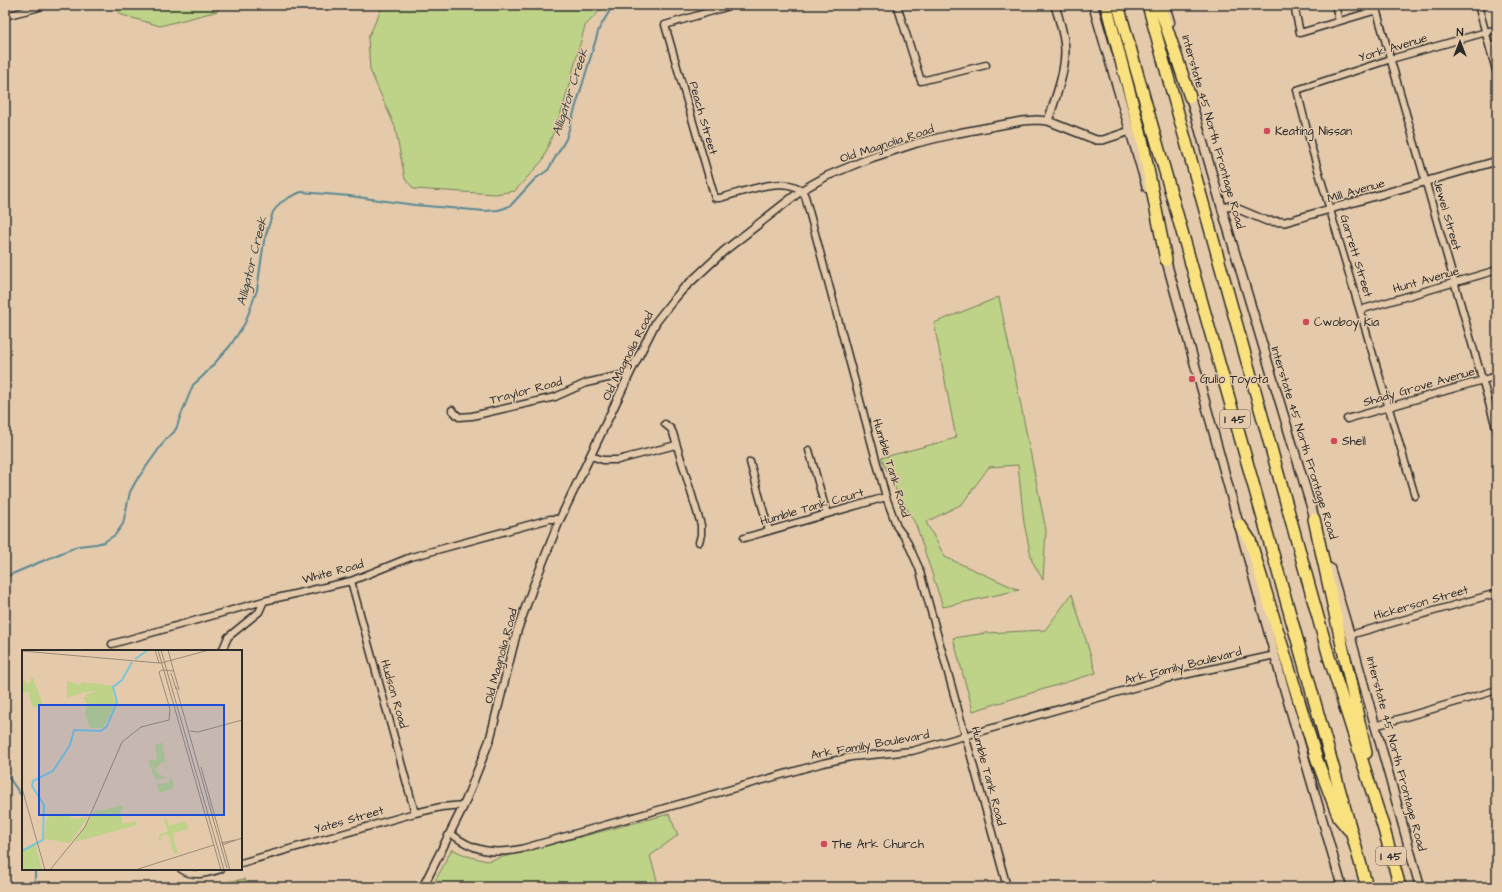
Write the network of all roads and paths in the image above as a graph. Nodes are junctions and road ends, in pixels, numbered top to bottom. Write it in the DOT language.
graph roads {
  1 [pos="43,5"];
  2 [pos="733,5"];
  3 [pos="896,5"];
  4 [pos="1055,5"];
  5 [pos="1093,5"];
  6 [pos="1106,5"];
  7 [pos="1118,5"];
  8 [pos="1148,5"];
  9 [pos="1159,5"];
  10 [pos="1165,5"];
  11 [pos="1294,5"];
  12 [pos="1335,5"];
  13 [pos="1478,5"];
  14 [pos="36,7"];
  15 [pos="1376,8"];
  16 [pos="5,16"];
  17 [pos="1339,21"];
  18 [pos="1497,29"];
  19 [pos="1485,32"];
  20 [pos="1391,59"];
  21 [pos="986,65"];
  22 [pos="1497,74"];
  23 [pos="1297,90"];
  24 [pos="1190,97"];
  25 [pos="1048,121"];
  26 [pos="1130,131"];
  27 [pos="1497,161"];
  28 [pos="1425,182"];
  29 [pos="802,190"];
  30 [pos="1222,208"];
  31 [pos="1330,210"];
  32 [pos="1166,260"];
  33 [pos="1497,270"];
  34 [pos="1455,283"];
  35 [pos="1360,310"];
  36 [pos="630,373"];
  37 [pos="1497,376"];
  38 [pos="1483,380"];
  39 [pos="1389,407"];
  40 [pos="452,410"];
  41 [pos="1347,419"];
  42 [pos="664,424"];
  43 [pos="1497,431"];
  44 [pos="676,445"];
  45 [pos="809,450"];
  46 [pos="591,456"];
  47 [pos="750,462"];
  48 [pos="1415,496"];
  49 [pos="886,497"];
  50 [pos="827,514"];
  51 [pos="560,519"];
  52 [pos="1314,519"];
  53 [pos="1240,525"];
  54 [pos="769,531"];
  55 [pos="744,538"];
  56 [pos="699,542"];
  57 [pos="351,581"];
  58 [pos="1497,593"];
  59 [pos="264,600"];
  60 [pos="1350,635"];
  61 [pos="112,644"];
  62 [pos="222,650"];
  63 [pos="1275,654"];
  64 [pos="1497,690"];
  65 [pos="1375,726"];
  66 [pos="965,736"];
  67 [pos="464,805"];
  68 [pos="415,813"];
  69 [pos="1383,826"];
  70 [pos="450,833"];
  71 [pos="1351,833"];
  72 [pos="242,863"];
  73 [pos="183,870"];
  74 [pos="218,870"];
  75 [pos="423,887"];
  76 [pos="1007,887"];
  77 [pos="1342,887"];
  78 [pos="1367,887"];
  79 [pos="1400,887"];
  80 [pos="1420,887"];
  1 -- 14 [label="street"];
  2 -- 29 [label="street, Peach Street"];
  3 -- 21 [label="street"];
  4 -- 25 [label="street"];
  5 -- 26 [label="main road"];
  6 -- 32 [label="highway"];
  7 -- 71 [label="highway, I 45"];
  8 -- 69 [label="highway, I 45"];
  9 -- 24 [label="highway"];
  10 -- 24 [label="main road, Interstate 45 North Frontage Road"];
  11 -- 17 [label="street"];
  12 -- 17 [label="street"];
  13 -- 19 [label="street"];
  14 -- 16 [label="street"];
  15 -- 17 [label="street"];
  15 -- 20 [label="street, Jewel Street"];
  18 -- 19 [label="street, York Avenue"];
  19 -- 20 [label="street, York Avenue"];
  19 -- 22 [label="street"];
  20 -- 23 [label="street, York Avenue"];
  20 -- 28 [label="street, Jewel Street"];
  23 -- 31 [label="street, Garrett Street"];
  24 -- 30 [label="main road, Interstate 45 North Frontage Road"];
  25 -- 26 [label="street"];
  25 -- 29 [label="street, Old Magnolia Road"];
  26 -- 32 [label="main road"];
  27 -- 28 [label="street, Mill Avenue"];
  28 -- 31 [label="street, Mill Avenue"];
  28 -- 34 [label="street, Jewel Street"];
  29 -- 36 [label="street, Old Magnolia Road"];
  29 -- 49 [label="street, Humble Tank Road"];
  30 -- 31 [label="street, Mill Avenue"];
  30 -- 52 [label="main road, Interstate 45 North Frontage Road"];
  31 -- 35 [label="street, Garrett Street"];
  32 -- 53 [label="main road"];
  33 -- 34 [label="street, Hunt Avenue"];
  34 -- 35 [label="street, Hunt Avenue"];
  34 -- 38 [label="street, Jewel Street"];
  35 -- 39 [label="street, Garrett Street"];
  36 -- 40 [label="street, Traylor Road"];
  36 -- 46 [label="street, Old Magnolia Road"];
  37 -- 38 [label="street, Shady Grove Avenue"];
  38 -- 39 [label="street, Shady Grove Avenue"];
  38 -- 43 [label="street, Jewel Street"];
  39 -- 41 [label="street, Shady Grove Avenue"];
  39 -- 48 [label="street, Garrett Street"];
  42 -- 44 [label="street"];
  44 -- 46 [label="street"];
  44 -- 56 [label="street"];
  45 -- 50 [label="street"];
  46 -- 51 [label="street, Old Magnolia Road"];
  47 -- 54 [label="street"];
  49 -- 50 [label="street, Humble Tank Court"];
  49 -- 66 [label="street, Humble Tank Road"];
  50 -- 54 [label="street, Humble Tank Court"];
  51 -- 57 [label="street, White Road"];
  51 -- 67 [label="street, Old Magnolia Road"];
  52 -- 60 [label="main road, Interstate 45 North Frontage Road"];
  52 -- 69 [label="highway"];
  53 -- 63 [label="main road"];
  53 -- 71 [label="highway"];
  54 -- 55 [label="street, Humble Tank Court"];
  57 -- 59 [label="street, White Road"];
  57 -- 68 [label="street, Hudson Road"];
  58 -- 60 [label="street, Hickerson Street"];
  59 -- 61 [label="street, White Road"];
  59 -- 62 [label="street"];
  60 -- 65 [label="main road, Interstate 45 North Frontage Road"];
  63 -- 66 [label="street, Ark Family Boulevard"];
  63 -- 77 [label="main road"];
  64 -- 65 [label="street"];
  65 -- 80 [label="main road, Interstate 45 North Frontage Road"];
  66 -- 70 [label="street, Ark Family Boulevard"];
  66 -- 76 [label="street, Humble Tank Road"];
  67 -- 68 [label="street, Yates Street"];
  67 -- 70 [label="street, Old Magnolia Road"];
  68 -- 72 [label="street, Yates Street"];
  69 -- 79 [label="highway, I 45"];
  70 -- 75 [label="street, Old Magnolia Road"];
  71 -- 78 [label="highway, I 45"];
  73 -- 74 [label="street"];
}
